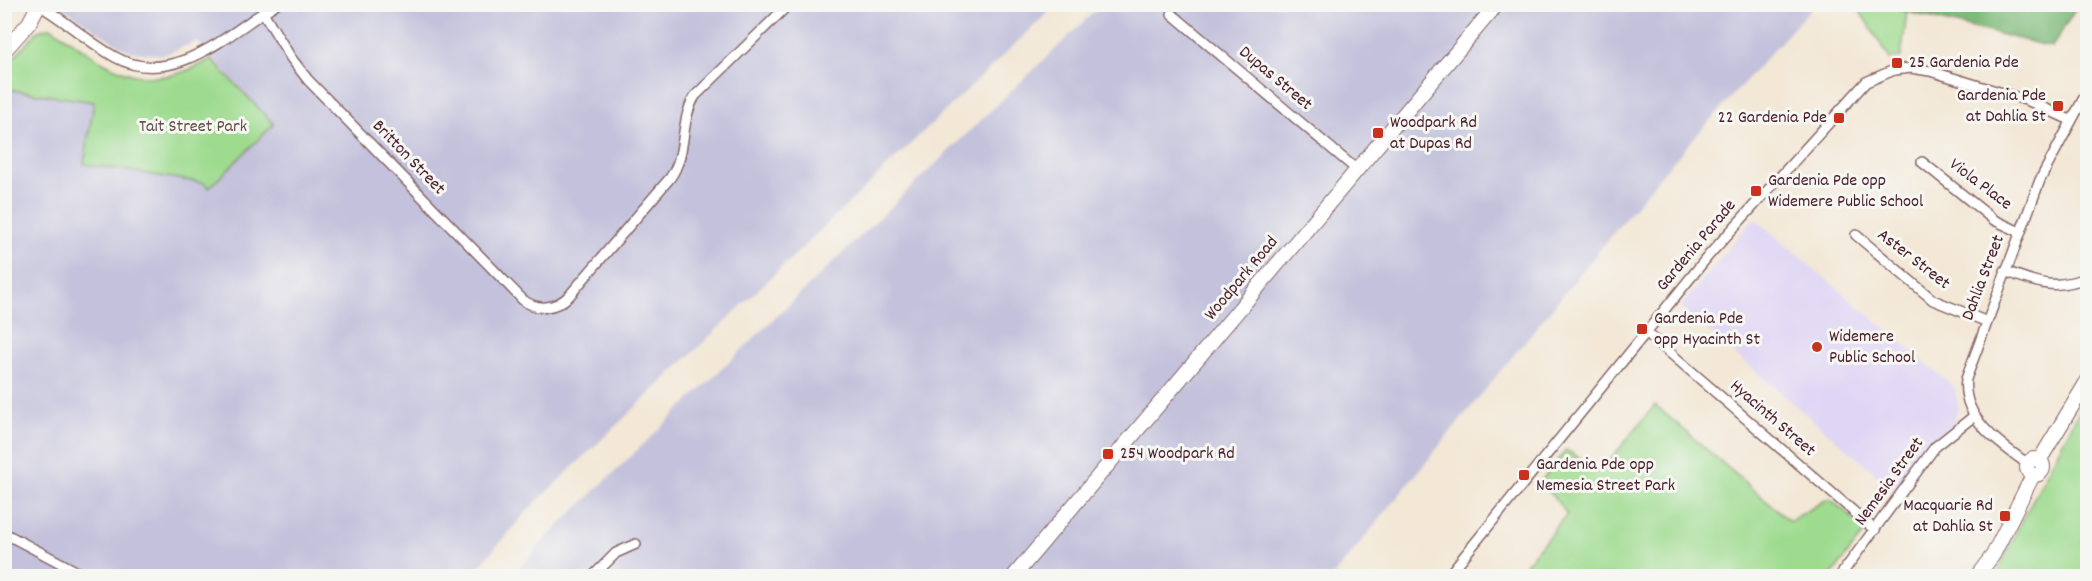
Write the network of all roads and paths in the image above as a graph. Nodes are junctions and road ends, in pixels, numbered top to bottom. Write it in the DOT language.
graph roads {
  1 [pos="276,4"];
  2 [pos="789,4"];
  3 [pos="1497,4"];
  4 [pos="39,5"];
  5 [pos="263,12"];
  6 [pos="1172,14"];
  7 [pos="4,51"];
  8 [pos="2088,90"];
  9 [pos="2070,120"];
  10 [pos="1922,162"];
  11 [pos="1357,170"];
  12 [pos="2019,232"];
  13 [pos="1856,235"];
  14 [pos="2005,271"];
  15 [pos="2088,277"];
  16 [pos="1985,321"];
  17 [pos="1647,333"];
  18 [pos="2088,380"];
  19 [pos="1974,417"];
  20 [pos="2034,466"];
  21 [pos="1875,530"];
  22 [pos="4,533"];
  23 [pos="636,544"];
  24 [pos="85,576"];
  25 [pos="593,576"];
  26 [pos="1014,576"];
  27 [pos="1450,576"];
  28 [pos="1840,576"];
  29 [pos="1977,576"];
  1 -- 5 [label="street"];
  2 -- 5 [label="street, Britton Street"];
  3 -- 11 [label="street, Woodpark Road"];
  4 -- 5 [label="street"];
  4 -- 7 [label="street"];
  6 -- 11 [label="street, Dupas Street"];
  8 -- 9 [label="street, Dahlia Street"];
  9 -- 12 [label="street, Dahlia Street"];
  9 -- 17 [label="street, Gardenia Parade"];
  10 -- 12 [label="street, Viola Place"];
  11 -- 26 [label="street, Woodpark Road"];
  12 -- 14 [label="street, Dahlia Street"];
  13 -- 16 [label="street, Aster Street"];
  14 -- 15 [label="street"];
  14 -- 16 [label="street, Dahlia Street"];
  16 -- 19 [label="street, Dahlia Street"];
  17 -- 21 [label="street, Hyacinth Street"];
  17 -- 27 [label="street, Gardenia Parade"];
  18 -- 20 [label="street"];
  19 -- 20 [label="street"];
  19 -- 21 [label="street, Nemesia Street"];
  20 -- 29 [label="street"];
  21 -- 28 [label="street, Nemesia Street"];
  22 -- 24 [label="street"];
  23 -- 25 [label="street"];
}
